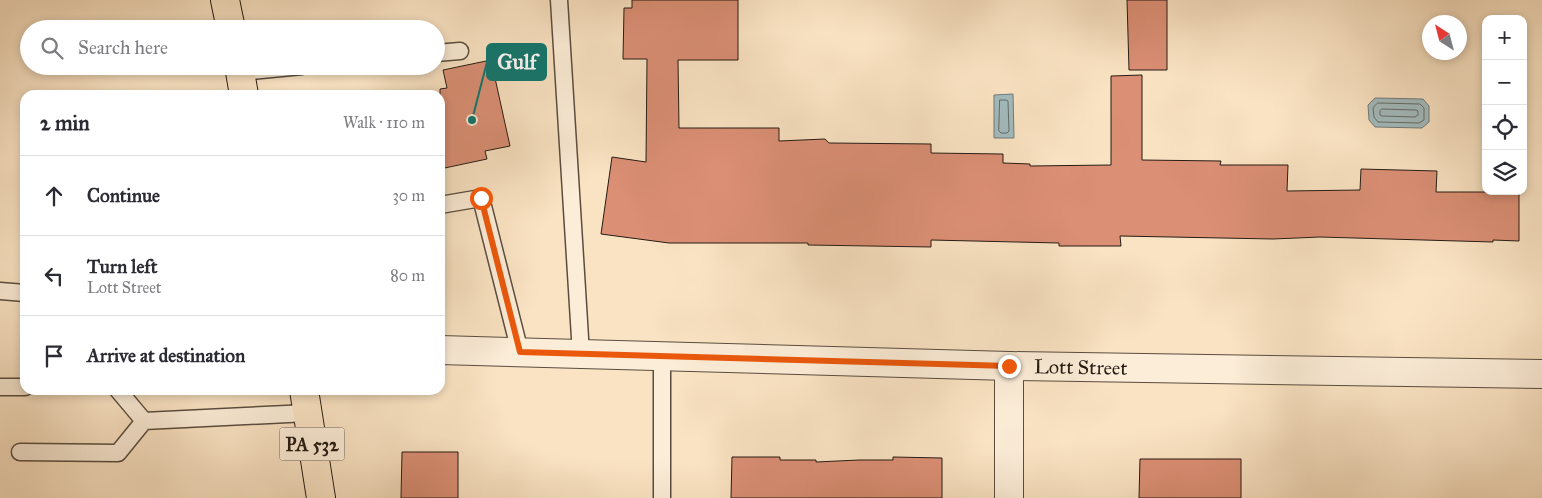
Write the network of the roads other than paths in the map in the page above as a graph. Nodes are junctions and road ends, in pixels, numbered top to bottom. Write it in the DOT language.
graph roads {
  1 [pos="225,0"];
  2 [pos="559,0"];
  3 [pos="229,20"];
  4 [pos="460,51"];
  5 [pos="445,52"];
  6 [pos="256,75"];
  7 [pos="241,78"];
  8 [pos="445,204"];
  9 [pos="0,291"];
  10 [pos="20,293"];
  11 [pos="445,350"];
  12 [pos="520,352"];
  13 [pos="581,354"];
  14 [pos="662,356"];
  15 [pos="1009,366"];
  16 [pos="1542,374"];
  17 [pos="0,387"];
  18 [pos="20,388"];
  19 [pos="122,395"];
  20 [pos="306,401"];
  21 [pos="144,421"];
  22 [pos="20,452"];
  23 [pos="321,498"];
  24 [pos="662,498"];
  25 [pos="1009,498"];
  1 -- 3 [label="main road"];
  2 -- 13 [label="lane"];
  4 -- 5 [label="lane"];
  6 -- 7 [label="lane"];
  8 -- 12 [label="lane"];
  9 -- 10 [label="lane"];
  11 -- 12 [label="street, Lott Street"];
  12 -- 13 [label="street, Lott Street"];
  13 -- 14 [label="street, Lott Street"];
  14 -- 15 [label="street, Lott Street"];
  14 -- 24 [label="lane"];
  15 -- 16 [label="street, Lott Street"];
  15 -- 25 [label="street"];
  17 -- 18 [label="lane"];
  19 -- 21 [label="lane"];
  20 -- 21 [label="lane"];
  20 -- 23 [label="main road, PA 532"];
  21 -- 22 [label="lane"];
}
